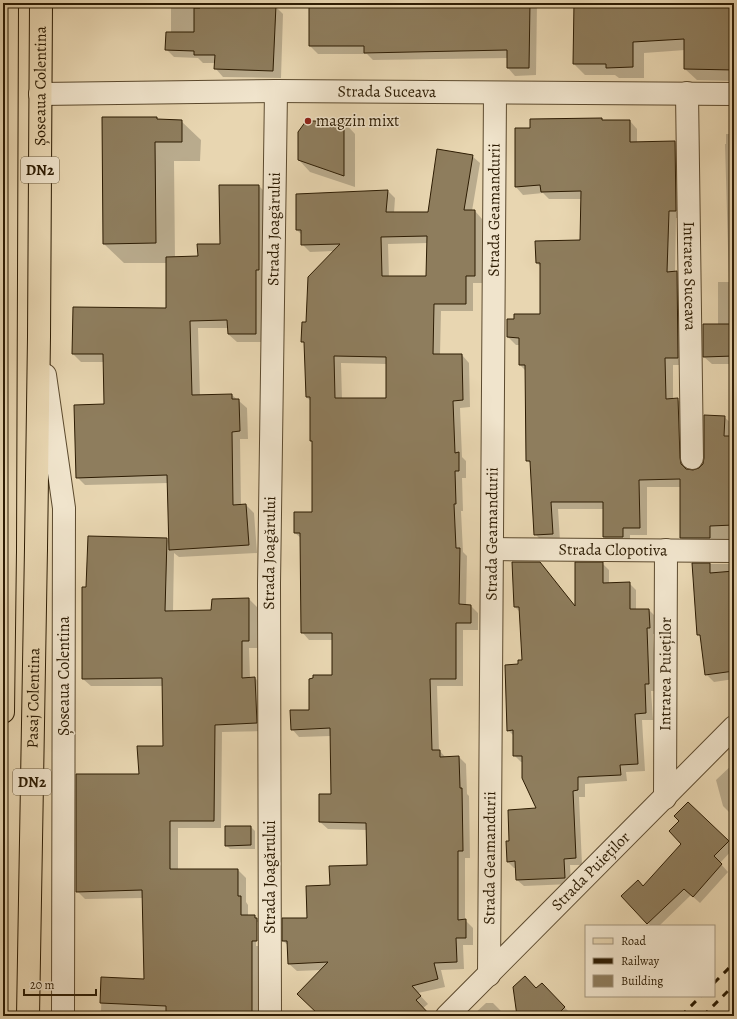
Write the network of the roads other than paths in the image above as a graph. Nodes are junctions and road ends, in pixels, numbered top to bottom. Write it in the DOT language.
graph roads {
  1 [pos="7,3"];
  2 [pos="41,3"];
  3 [pos="5,30"];
  4 [pos="276,91"];
  5 [pos="495,92"];
  6 [pos="687,93"];
  7 [pos="40,94"];
  8 [pos="734,94"];
  9 [pos="4,323"];
  10 [pos="39,337"];
  11 [pos="692,458"];
  12 [pos="4,500"];
  13 [pos="36,548"];
  14 [pos="492,549"];
  15 [pos="5,550"];
  16 [pos="666,550"];
  17 [pos="734,551"];
  18 [pos="3,712"];
  19 [pos="734,727"];
  20 [pos="665,798"];
  21 [pos="489,975"];
  22 [pos="28,1016"];
  23 [pos="62,1016"];
  24 [pos="270,1016"];
  25 [pos="447,1016"];
  1 -- 3 [label="main road, Șoseaua Colentina / DN2"];
  2 -- 7 [label="main road, Șoseaua Colentina / DN2"];
  3 -- 9 [label="main road, Șoseaua Colentina / DN2"];
  4 -- 5 [label="street, Strada Suceava"];
  4 -- 7 [label="street, Strada Suceava"];
  4 -- 24 [label="street, Strada Joagărului"];
  5 -- 6 [label="street, Strada Suceava"];
  5 -- 14 [label="street, Strada Geamandurii"];
  6 -- 8 [label="street, Strada Suceava"];
  6 -- 11 [label="street, Intrarea Suceava"];
  7 -- 10 [label="main road, Șoseaua Colentina / DN2"];
  9 -- 12 [label="main road, Șoseaua Colentina / DN2"];
  10 -- 13 [label="main road, Șoseaua Colentina / DN2"];
  10 -- 23 [label="street, Șoseaua Colentina"];
  12 -- 15 [label="main road, Șoseaua Colentina / DN2"];
  13 -- 22 [label="main road, Pasaj Colentina / DN2"];
  14 -- 16 [label="street, Strada Clopotiva"];
  14 -- 21 [label="street, Strada Geamandurii"];
  15 -- 18 [label="main road, Pasaj Colentina / DN2"];
  16 -- 17 [label="street, Strada Clopotiva"];
  16 -- 20 [label="street, Intrarea Puieților"];
  19 -- 20 [label="street, Strada Puieților"];
  20 -- 21 [label="street, Strada Puieților"];
  21 -- 25 [label="street, Strada Puieților"];
}
